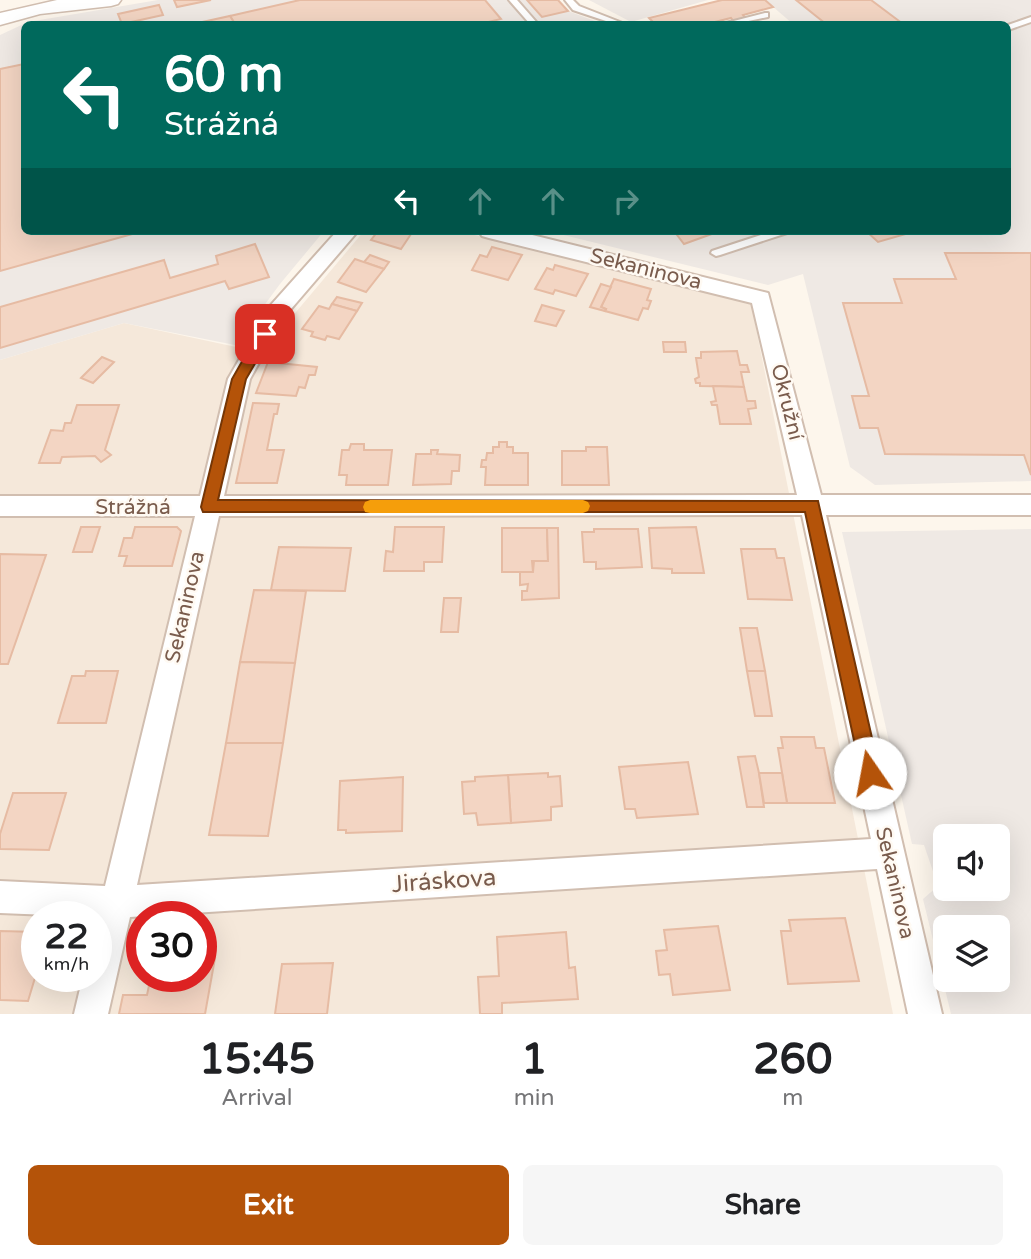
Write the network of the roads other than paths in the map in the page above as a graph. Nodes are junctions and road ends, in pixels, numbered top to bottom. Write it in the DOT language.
graph roads {
  1 [pos="111,0"];
  2 [pos="513,0"];
  3 [pos="569,0"];
  4 [pos="765,15"];
  5 [pos="0,19"];
  6 [pos="1031,19"];
  7 [pos="531,21"];
  8 [pos="613,21"];
  9 [pos="739,21"];
  10 [pos="1011,28"];
  11 [pos="344,235"];
  12 [pos="505,235"];
  13 [pos="772,235"];
  14 [pos="716,253"];
  15 [pos="761,298"];
  16 [pos="1031,505"];
  17 [pos="0,506"];
  18 [pos="812,506"];
  19 [pos="209,507"];
  20 [pos="888,853"];
  21 [pos="0,897"];
  22 [pos="116,902"];
  23 [pos="91,1014"];
  24 [pos="925,1014"];
  1 -- 5 [label="street"];
  2 -- 7 [label="lane"];
  3 -- 8 [label="lane"];
  4 -- 9 [label="lane"];
  6 -- 10 [label="lane"];
  11 -- 19 [label="street, Sekaninova"];
  12 -- 15 [label="street, Sekaninova"];
  13 -- 14 [label="lane"];
  15 -- 18 [label="street, Okružní"];
  16 -- 18 [label="street, Strážná"];
  17 -- 19 [label="street, Strážná"];
  18 -- 19 [label="street, Strážná"];
  18 -- 20 [label="street, Sekaninova"];
  19 -- 22 [label="street, Sekaninova"];
  20 -- 22 [label="street, Jiráskova"];
  20 -- 24 [label="street, Sekaninova"];
  21 -- 22 [label="street, Jiráskova"];
  22 -- 23 [label="street, Sekaninova"];
}
